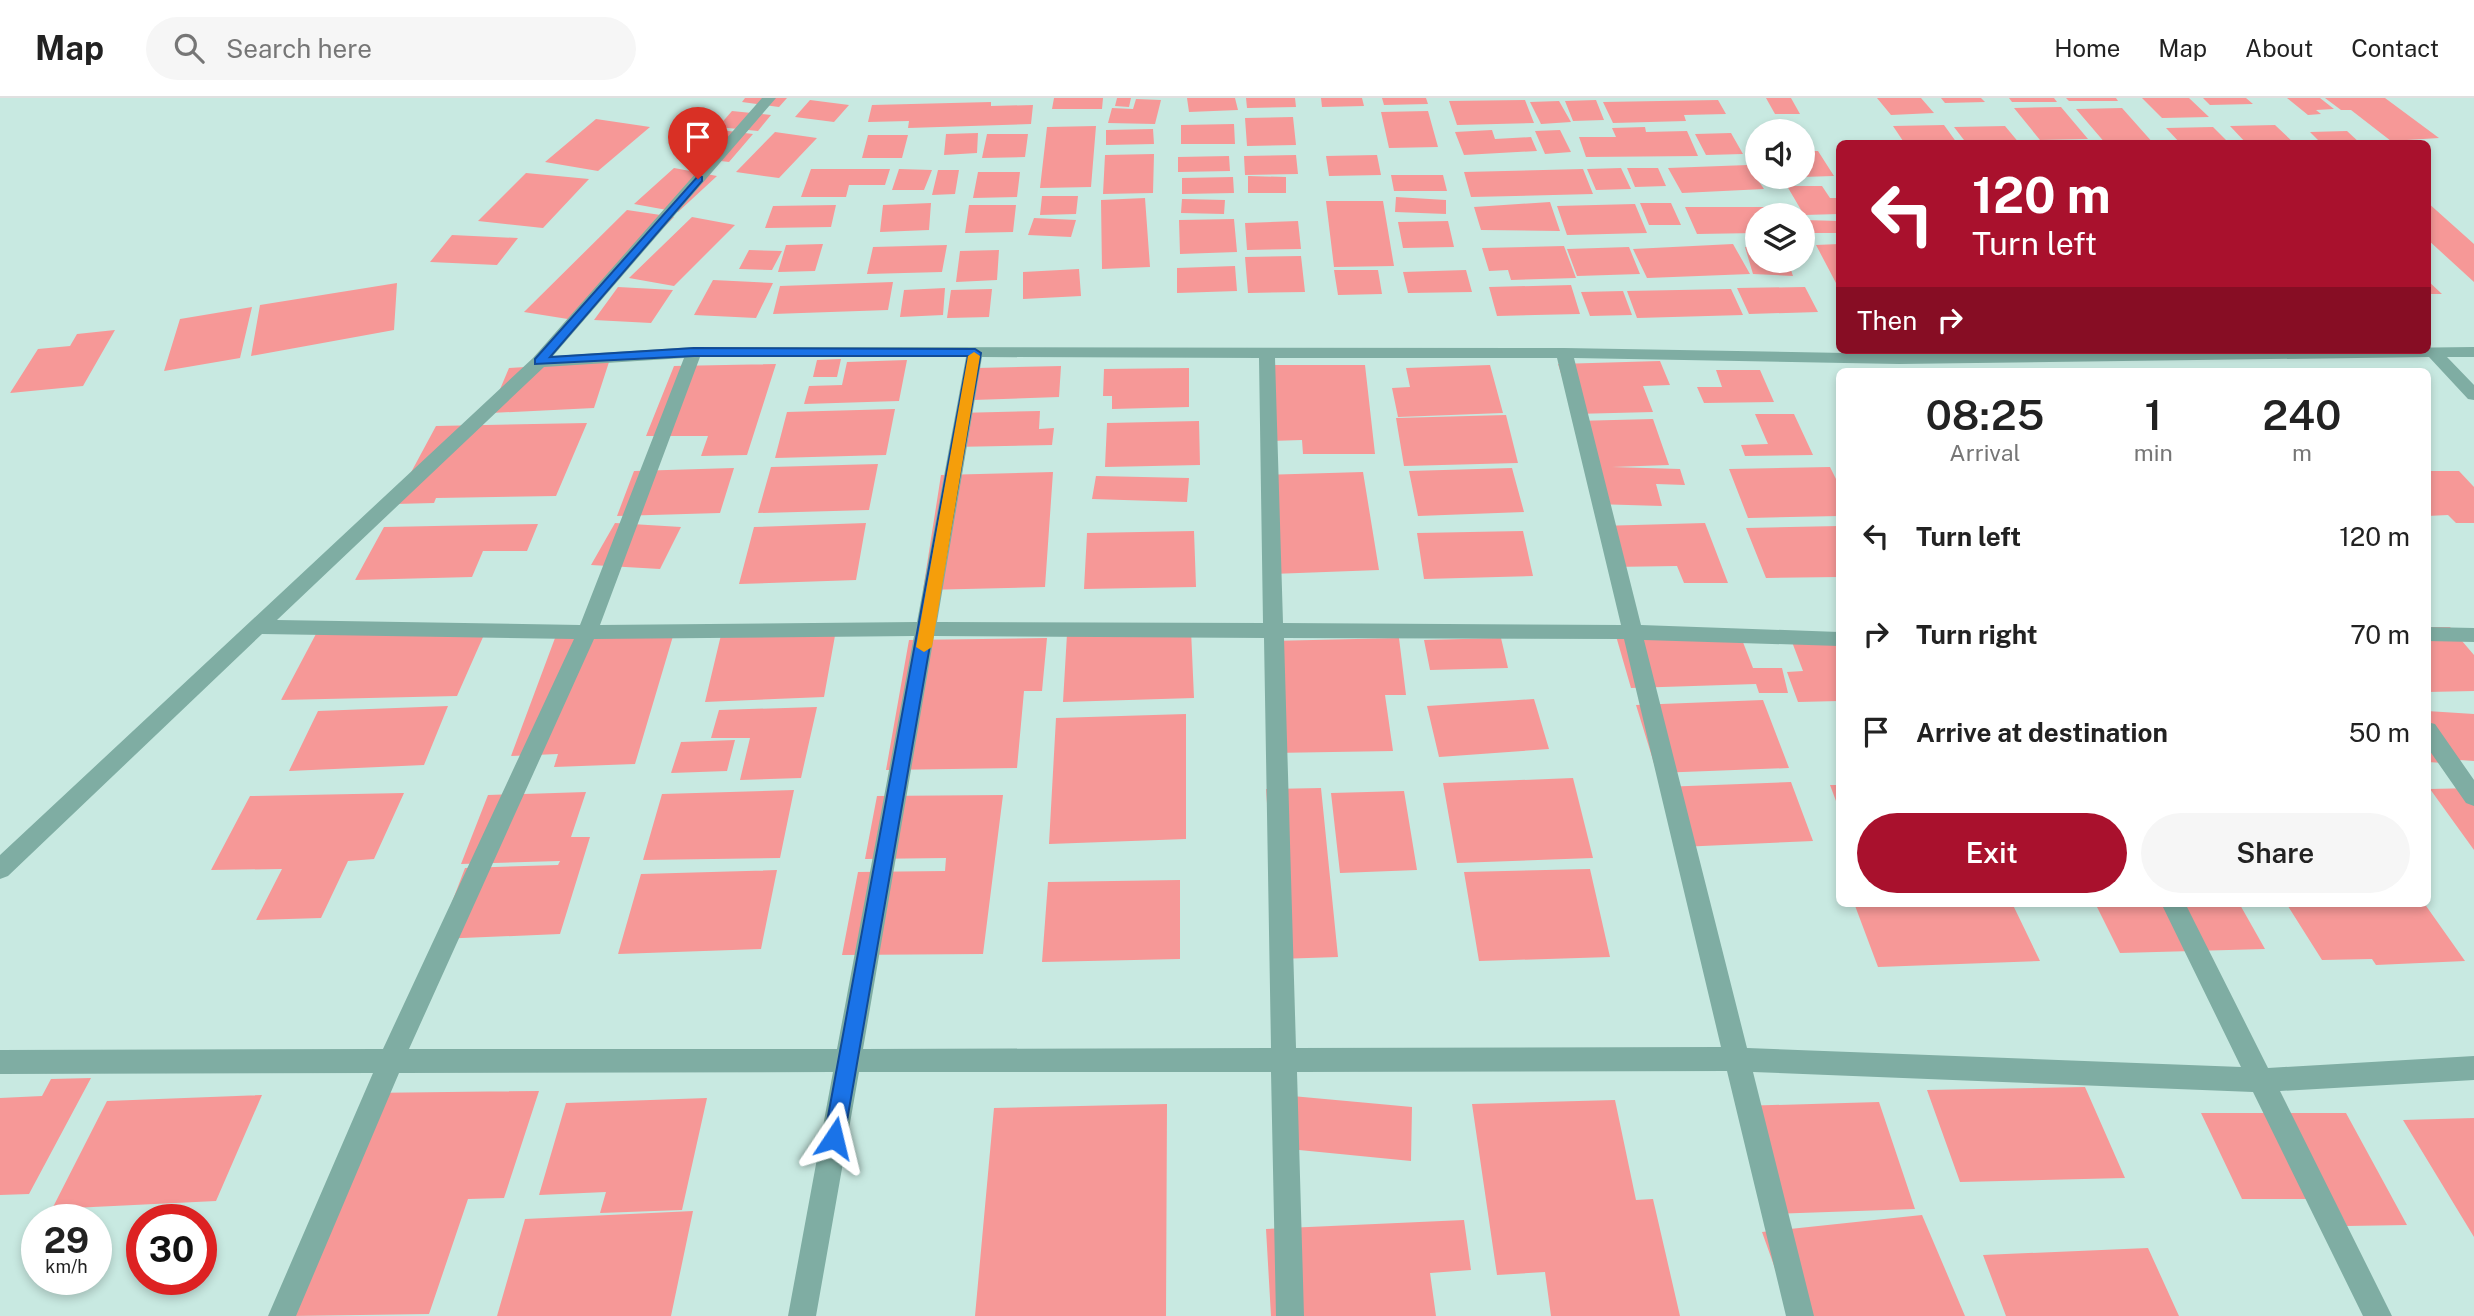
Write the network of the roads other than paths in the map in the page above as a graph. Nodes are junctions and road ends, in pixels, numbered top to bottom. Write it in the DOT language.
graph roads {
  1 [pos="769,98"];
  2 [pos="694,352"];
  3 [pos="2474,352"];
  4 [pos="975,353"];
  5 [pos="1267,353"];
  6 [pos="1564,353"];
  7 [pos="2154,354"];
  8 [pos="2435,354"];
  9 [pos="539,362"];
  10 [pos="1902,365"];
  11 [pos="2165,368"];
  12 [pos="2474,395"];
  13 [pos="260,627"];
  14 [pos="927,629"];
  15 [pos="1274,630"];
  16 [pos="587,632"];
  17 [pos="1632,632"];
  18 [pos="2431,634"];
  19 [pos="2474,635"];
  20 [pos="1836,639"];
  21 [pos="2431,736"];
  22 [pos="2474,797"];
  23 [pos="0,869"];
  24 [pos="2175,907"];
  25 [pos="1736,1059"];
  26 [pos="1284,1060"];
  27 [pos="391,1061"];
  28 [pos="848,1061"];
  29 [pos="0,1062"];
  30 [pos="2474,1068"];
  31 [pos="2261,1080"];
  32 [pos="282,1316"];
  33 [pos="802,1316"];
  34 [pos="1290,1316"];
  35 [pos="1800,1316"];
  36 [pos="2378,1316"];
  1 -- 9 [label="street"];
  2 -- 4 [label="street"];
  2 -- 9 [label="street"];
  2 -- 16 [label="street"];
  3 -- 8 [label="street"];
  4 -- 5 [label="street"];
  4 -- 14 [label="street"];
  5 -- 6 [label="street"];
  5 -- 15 [label="street"];
  6 -- 10 [label="street"];
  6 -- 17 [label="street"];
  7 -- 8 [label="street"];
  7 -- 10 [label="street"];
  7 -- 11 [label="street"];
  8 -- 12 [label="street"];
  9 -- 13 [label="street"];
  13 -- 16 [label="street"];
  13 -- 23 [label="street"];
  14 -- 15 [label="street"];
  14 -- 16 [label="street"];
  14 -- 28 [label="street"];
  15 -- 17 [label="street"];
  15 -- 26 [label="street"];
  16 -- 27 [label="street"];
  17 -- 20 [label="street"];
  17 -- 25 [label="street"];
  18 -- 19 [label="street"];
  21 -- 22 [label="street"];
  24 -- 31 [label="street"];
  25 -- 26 [label="street"];
  25 -- 31 [label="street"];
  25 -- 35 [label="street"];
  26 -- 28 [label="street"];
  26 -- 34 [label="street"];
  27 -- 28 [label="street"];
  27 -- 29 [label="street"];
  27 -- 32 [label="street"];
  28 -- 33 [label="street"];
  30 -- 31 [label="street"];
  31 -- 36 [label="street"];
}
